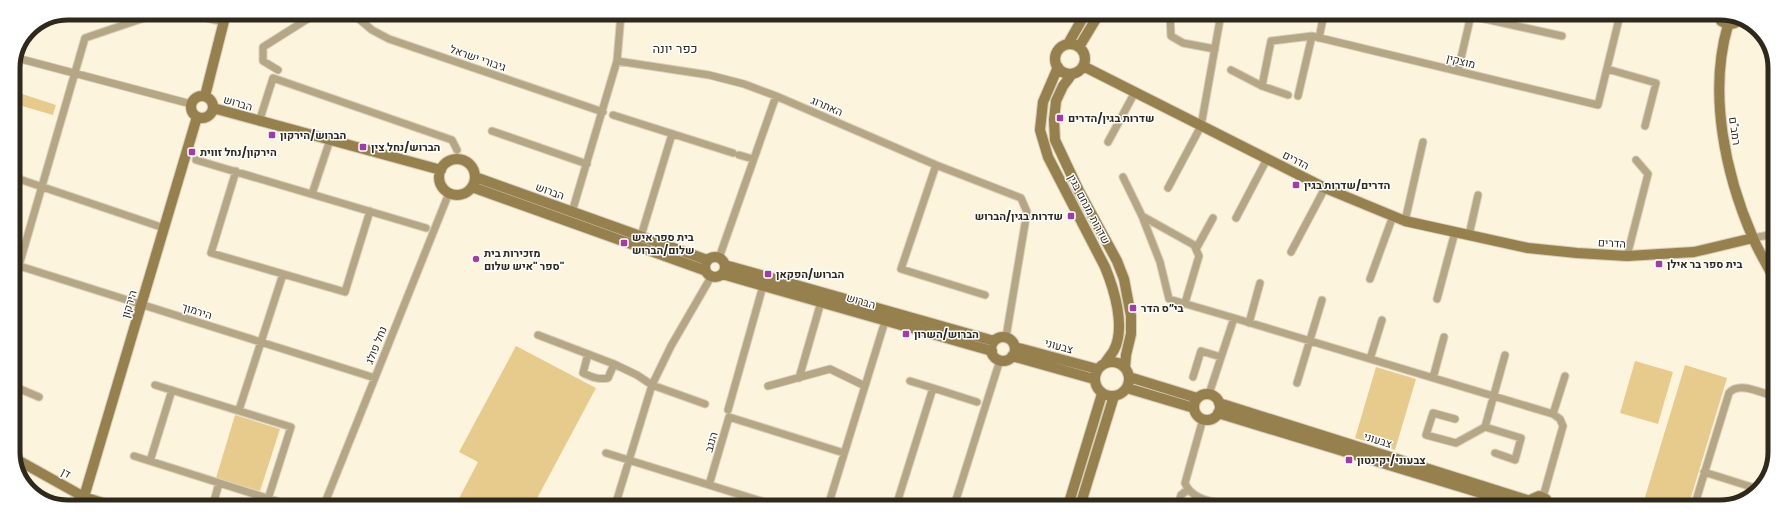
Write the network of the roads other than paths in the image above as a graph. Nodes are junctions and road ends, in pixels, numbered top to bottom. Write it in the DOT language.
graph roads {
  1 [pos="138,20"];
  2 [pos="225,20"];
  3 [pos="306,20"];
  4 [pos="360,20"];
  5 [pos="620,20"];
  6 [pos="1082,20"];
  7 [pos="1095,20"];
  8 [pos="1171,20"];
  9 [pos="1220,20"];
  10 [pos="1322,20"];
  11 [pos="1468,20"];
  12 [pos="1491,20"];
  13 [pos="1619,20"];
  14 [pos="1721,20"];
  15 [pos="1736,23"];
  16 [pos="1728,25"];
  17 [pos="1562,36"];
  18 [pos="1316,37"];
  19 [pos="1068,44"];
  20 [pos="1079,47"];
  21 [pos="1215,49"];
  22 [pos="21,59"];
  23 [pos="617,61"];
  24 [pos="1083,66"];
  25 [pos="1058,67"];
  26 [pos="1607,69"];
  27 [pos="278,70"];
  28 [pos="1232,70"];
  29 [pos="1458,71"];
  30 [pos="74,73"];
  31 [pos="1072,74"];
  32 [pos="1262,86"];
  33 [pos="1135,92"];
  34 [pos="1288,95"];
  35 [pos="206,96"];
  36 [pos="776,96"];
  37 [pos="1298,96"];
  38 [pos="191,104"];
  39 [pos="213,108"];
  40 [pos="603,112"];
  41 [pos="613,115"];
  42 [pos="197,117"];
  43 [pos="259,122"];
  44 [pos="1201,126"];
  45 [pos="1645,126"];
  46 [pos="492,131"];
  47 [pos="672,134"];
  48 [pos="330,140"];
  49 [pos="1108,142"];
  50 [pos="1423,142"];
  51 [pos="457,150"];
  52 [pos="1267,159"];
  53 [pos="196,160"];
  54 [pos="753,160"];
  55 [pos="1636,160"];
  56 [pos="587,164"];
  57 [pos="936,165"];
  58 [pos="441,170"];
  59 [pos="236,171"];
  60 [pos="475,176"];
  61 [pos="1123,177"];
  62 [pos="20,179"];
  63 [pos="41,186"];
  64 [pos="472,187"];
  65 [pos="1168,188"];
  66 [pos="1325,188"];
  67 [pos="449,193"];
  68 [pos="312,194"];
  69 [pos="1478,195"];
  70 [pos="370,211"];
  71 [pos="572,212"];
  72 [pos="1142,216"];
  73 [pos="1392,216"];
  74 [pos="1213,218"];
  75 [pos="1236,218"];
  76 [pos="1405,221"];
  77 [pos="164,228"];
  78 [pos="426,228"];
  79 [pos="1455,232"];
  80 [pos="1469,235"];
  81 [pos="1768,235"];
  82 [pos="641,236"];
  83 [pos="1753,238"];
  84 [pos="1196,249"];
  85 [pos="20,252"];
  86 [pos="1291,252"];
  87 [pos="1627,256"];
  88 [pos="20,266"];
  89 [pos="722,266"];
  90 [pos="1768,267"];
  91 [pos="707,269"];
  92 [pos="283,274"];
  93 [pos="1370,279"];
  94 [pos="1260,283"];
  95 [pos="763,286"];
  96 [pos="985,295"];
  97 [pos="1437,299"];
  98 [pos="1322,300"];
  99 [pos="821,302"];
  100 [pos="1185,303"];
  101 [pos="141,304"];
  102 [pos="887,316"];
  103 [pos="1234,318"];
  104 [pos="1382,320"];
  105 [pos="1249,323"];
  106 [pos="538,335"];
  107 [pos="1006,337"];
  108 [pos="1444,337"];
  109 [pos="1310,341"];
  110 [pos="262,342"];
  111 [pos="993,346"];
  112 [pos="1014,352"];
  113 [pos="588,354"];
  114 [pos="1505,355"];
  115 [pos="1221,358"];
  116 [pos="1370,359"];
  117 [pos="1000,360"];
  118 [pos="614,364"];
  119 [pos="1101,366"];
  120 [pos="1127,373"];
  121 [pos="1565,376"];
  122 [pos="1193,377"];
  123 [pos="375,378"];
  124 [pos="799,378"];
  125 [pos="1433,378"];
  126 [pos="1094,379"];
  127 [pos="910,381"];
  128 [pos="1297,383"];
  129 [pos="155,385"];
  130 [pos="652,385"];
  131 [pos="768,386"];
  132 [pos="866,386"];
  133 [pos="933,388"];
  134 [pos="1127,388"];
  135 [pos="20,389"];
  136 [pos="172,390"];
  137 [pos="1102,394"];
  138 [pos="1209,394"];
  139 [pos="1768,394"];
  140 [pos="1114,396"];
  141 [pos="1494,396"];
  142 [pos="39,397"];
  143 [pos="977,402"];
  144 [pos="1195,403"];
  145 [pos="705,404"];
  146 [pos="1219,408"];
  147 [pos="239,410"];
  148 [pos="728,410"];
  149 [pos="1553,414"];
  150 [pos="1203,419"];
  151 [pos="1455,420"];
  152 [pos="1485,427"];
  153 [pos="606,453"];
  154 [pos="844,453"];
  155 [pos="1495,453"];
  156 [pos="134,456"];
  157 [pos="629,460"];
  158 [pos="150,461"];
  159 [pos="21,462"];
  160 [pos="1704,472"];
  161 [pos="219,483"];
  162 [pos="709,485"];
  163 [pos="1752,487"];
  164 [pos="1187,490"];
  165 [pos="84,497"];
  166 [pos="1542,497"];
  167 [pos="268,498"];
  168 [pos="93,500"];
  169 [pos="214,500"];
  170 [pos="274,500"];
  171 [pos="326,500"];
  172 [pos="617,500"];
  173 [pos="747,500"];
  174 [pos="830,500"];
  175 [pos="898,500"];
  176 [pos="956,500"];
  177 [pos="1070,500"];
  178 [pos="1082,500"];
  179 [pos="1180,500"];
  180 [pos="1209,500"];
  181 [pos="1513,500"];
  182 [pos="1533,500"];
  183 [pos="1546,500"];
  184 [pos="1696,500"];
  1 -- 30 [label="street"];
  2 -- 35 [label="street"];
  3 -- 27 [label="street"];
  4 -- 40 [label="street, גיבורי ישראל"];
  5 -- 23 [label="street"];
  6 -- 19 [label="street"];
  7 -- 20 [label="street"];
  8 -- 21 [label="street"];
  9 -- 21 [label="street"];
  10 -- 18 [label="street"];
  11 -- 29 [label="street"];
  12 -- 17 [label="street"];
  13 -- 26 [label="street"];
  14 -- 16 [label="street"];
  15 -- 16 [label="street"];
  16 -- 83 [label="street, רמב\"ם"];
  18 -- 29 [label="street, מוצקין"];
  18 -- 32 [label="street"];
  18 -- 37 [label="street"];
  19 -- 20 [label="street"];
  19 -- 25 [label="street"];
  20 -- 24 [label="street"];
  21 -- 44 [label="street"];
  22 -- 30 [label="street"];
  23 -- 36 [label="street, האתרוג"];
  23 -- 40 [label="street"];
  24 -- 31 [label="street"];
  24 -- 33 [label="street, הדרים"];
  25 -- 31 [label="street"];
  25 -- 119 [label="street, שדרות מנחם בגין"];
  26 -- 29 [label="street, מוצקין"];
  26 -- 45 [label="street"];
  28 -- 32 [label="street"];
  30 -- 38 [label="street"];
  30 -- 63 [label="street"];
  31 -- 120 [label="street, שדרות מנחם בגין"];
  32 -- 34 [label="street"];
  33 -- 44 [label="street, הדרים"];
  33 -- 49 [label="street"];
  35 -- 38 [label="street"];
  35 -- 39 [label="street"];
  36 -- 54 [label="street"];
  36 -- 57 [label="street, האתרוג"];
  38 -- 42 [label="street"];
  39 -- 42 [label="street"];
  39 -- 43 [label="street, הברוש"];
  40 -- 56 [label="street"];
  41 -- 47 [label="street"];
  42 -- 77 [label="street, הירקון"];
  43 -- 48 [label="street, הברוש"];
  43 -- 51 [label="street"];
  44 -- 52 [label="street, הדרים"];
  44 -- 65 [label="street"];
  46 -- 56 [label="street"];
  47 -- 54 [label="street"];
  47 -- 82 [label="street"];
  48 -- 58 [label="street, הברוש"];
  48 -- 68 [label="street"];
  50 -- 76 [label="street"];
  52 -- 66 [label="street, הדרים"];
  52 -- 75 [label="street"];
  53 -- 59 [label="street"];
  54 -- 89 [label="street"];
  55 -- 87 [label="street"];
  56 -- 71 [label="street"];
  57 -- 96 [label="street"];
  57 -- 107 [label="street, האתרוג"];
  58 -- 60 [label="street"];
  58 -- 67 [label="street"];
  59 -- 68 [label="street"];
  59 -- 92 [label="street"];
  60 -- 64 [label="street"];
  60 -- 71 [label="street, הברוש"];
  61 -- 72 [label="street"];
  62 -- 63 [label="street"];
  63 -- 77 [label="street"];
  63 -- 85 [label="street"];
  64 -- 67 [label="street"];
  64 -- 91 [label="street, הברוש"];
  66 -- 73 [label="street, הדרים"];
  66 -- 86 [label="street"];
  67 -- 123 [label="street, נחל פולג"];
  68 -- 70 [label="street"];
  69 -- 80 [label="street"];
  70 -- 78 [label="street"];
  70 -- 92 [label="street"];
  71 -- 82 [label="street, הברוש"];
  72 -- 84 [label="street"];
  72 -- 100 [label="street"];
  73 -- 76 [label="street, הדרים"];
  73 -- 93 [label="street"];
  74 -- 84 [label="street"];
  76 -- 79 [label="street, הדרים"];
  77 -- 101 [label="street, הירקון"];
  79 -- 80 [label="street, הדרים"];
  79 -- 97 [label="street"];
  80 -- 87 [label="street, הדרים"];
  81 -- 83 [label="street"];
  82 -- 91 [label="street, הברוש"];
  83 -- 87 [label="street, הדרים"];
  83 -- 90 [label="street, רמב\"ם"];
  84 -- 100 [label="street"];
  88 -- 101 [label="street, הירמוך"];
  89 -- 91 [label="street"];
  89 -- 91 [label="street"];
  89 -- 95 [label="street, הברוש"];
  89 -- 102 [label="street, הברוש"];
  91 -- 130 [label="street"];
  92 -- 110 [label="street"];
  94 -- 105 [label="street"];
  95 -- 99 [label="street, הברוש"];
  95 -- 148 [label="street"];
  98 -- 109 [label="street"];
  99 -- 102 [label="street, הברוש"];
  99 -- 124 [label="street"];
  100 -- 103 [label="street"];
  101 -- 110 [label="street, הירמוך"];
  101 -- 165 [label="street, הירקון"];
  102 -- 111 [label="street, הברוש"];
  102 -- 132 [label="street"];
  103 -- 105 [label="street"];
  103 -- 115 [label="street"];
  104 -- 116 [label="street"];
  105 -- 109 [label="street"];
  106 -- 113 [label="street"];
  107 -- 111 [label="street"];
  107 -- 112 [label="street"];
  108 -- 125 [label="street"];
  109 -- 116 [label="street"];
  109 -- 128 [label="street"];
  110 -- 123 [label="street, הירמוך"];
  110 -- 147 [label="street"];
  111 -- 117 [label="street"];
  112 -- 117 [label="street"];
  112 -- 119 [label="street, צבעוני"];
  112 -- 126 [label="street, צבעוני"];
  113 -- 118 [label="street"];
  113 -- 118 [label="street"];
  114 -- 141 [label="street"];
  115 -- 122 [label="street"];
  115 -- 138 [label="street"];
  116 -- 125 [label="street"];
  117 -- 176 [label="street"];
  118 -- 130 [label="street"];
  119 -- 120 [label="street"];
  119 -- 126 [label="street"];
  120 -- 134 [label="street"];
  120 -- 144 [label="street"];
  121 -- 149 [label="street"];
  123 -- 171 [label="street, נחל פולג"];
  124 -- 131 [label="street"];
  124 -- 132 [label="street"];
  125 -- 141 [label="street"];
  126 -- 137 [label="street"];
  127 -- 133 [label="street"];
  129 -- 136 [label="street"];
  130 -- 145 [label="street"];
  130 -- 157 [label="street"];
  132 -- 154 [label="street"];
  133 -- 143 [label="street"];
  133 -- 175 [label="street"];
  134 -- 140 [label="street"];
  134 -- 144 [label="street"];
  135 -- 142 [label="street"];
  136 -- 147 [label="street"];
  136 -- 158 [label="street"];
  137 -- 140 [label="street"];
  137 -- 177 [label="street"];
  138 -- 144 [label="street"];
  138 -- 146 [label="street"];
  139 -- 160 [label="street"];
  140 -- 178 [label="street"];
  141 -- 149 [label="street"];
  141 -- 152 [label="street"];
  144 -- 150 [label="street"];
  146 -- 150 [label="street"];
  146 -- 181 [label="street, צבעוני"];
  147 -- 167 [label="street"];
  149 -- 166 [label="street"];
  150 -- 164 [label="street"];
  151 -- 152 [label="street"];
  152 -- 155 [label="street"];
  153 -- 157 [label="street"];
  154 -- 162 [label="street, הנגב"];
  154 -- 174 [label="street"];
  156 -- 158 [label="street"];
  157 -- 162 [label="street"];
  157 -- 172 [label="street"];
  158 -- 161 [label="street"];
  159 -- 165 [label="street, דן"];
  160 -- 163 [label="street"];
  160 -- 184 [label="street"];
  161 -- 167 [label="street"];
  161 -- 169 [label="street"];
  162 -- 173 [label="street"];
  164 -- 179 [label="street"];
  164 -- 180 [label="street"];
  165 -- 168 [label="street, דן"];
  166 -- 182 [label="street"];
  166 -- 183 [label="street"];
  167 -- 170 [label="street"];
}
